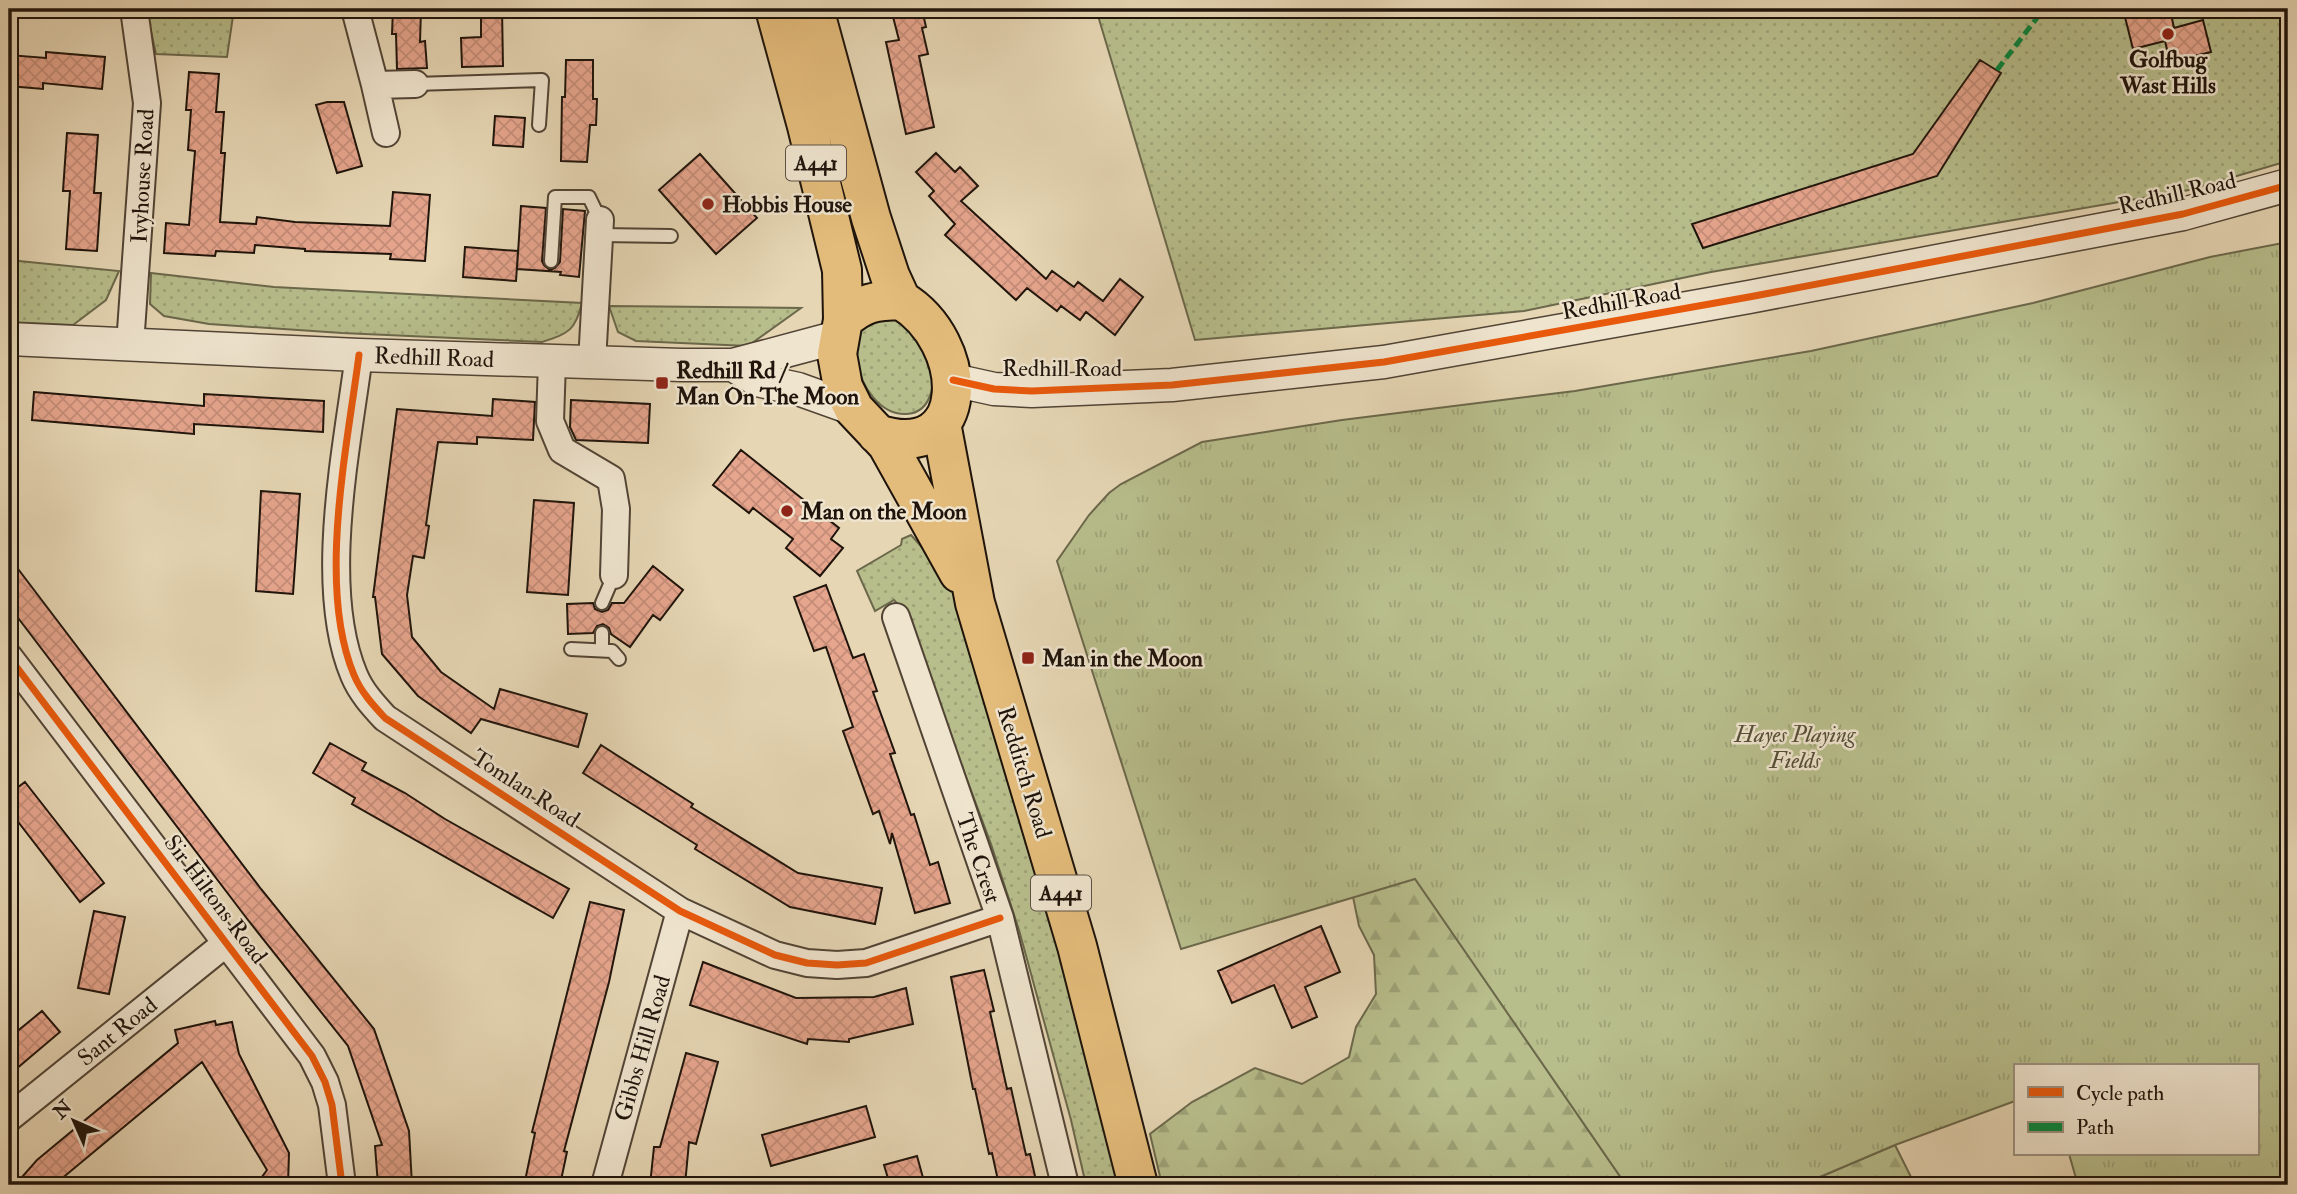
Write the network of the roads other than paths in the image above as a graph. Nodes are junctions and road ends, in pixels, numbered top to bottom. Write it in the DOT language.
graph roads {
  1 [pos="134,9"];
  2 [pos="355,9"];
  3 [pos="775,9"];
  4 [pos="814,9"];
  5 [pos="415,84"];
  6 [pos="375,85"];
  7 [pos="539,125"];
  8 [pos="386,133"];
  9 [pos="2288,185"];
  10 [pos="600,228"];
  11 [pos="671,236"];
  12 [pos="551,261"];
  13 [pos="901,300"];
  14 [pos="840,329"];
  15 [pos="9,339"];
  16 [pos="130,345"];
  17 [pos="359,355"];
  18 [pos="552,362"];
  19 [pos="592,362"];
  20 [pos="733,365"];
  21 [pos="953,380"];
  22 [pos="865,421"];
  23 [pos="941,423"];
  24 [pos="614,575"];
  25 [pos="602,603"];
  26 [pos="975,603"];
  27 [pos="896,617"];
  28 [pos="602,634"];
  29 [pos="571,649"];
  30 [pos="602,650"];
  31 [pos="9,657"];
  32 [pos="619,659"];
  33 [pos="680,911"];
  34 [pos="1000,918"];
  35 [pos="225,944"];
  36 [pos="9,1118"];
  37 [pos="342,1185"];
  38 [pos="605,1185"];
  39 [pos="1065,1185"];
  40 [pos="1138,1185"];
  1 -- 16 [label="street, Ivyhouse Road"];
  2 -- 6 [label="street"];
  3 -- 14 [label="highway, A441"];
  4 -- 13 [label="highway"];
  5 -- 6 [label="street"];
  5 -- 7 [label="lane"];
  6 -- 8 [label="street"];
  9 -- 21 [label="street, Redhill Road"];
  10 -- 11 [label="lane"];
  10 -- 12 [label="lane"];
  10 -- 19 [label="street"];
  13 -- 14 [label="highway"];
  13 -- 21 [label="highway, A441"];
  14 -- 20 [label="street, Redhill Road"];
  14 -- 22 [label="highway, A441"];
  15 -- 16 [label="street, Redhill Road"];
  16 -- 17 [label="street, Redhill Road"];
  17 -- 18 [label="street, Redhill Road"];
  17 -- 33 [label="street, Tomlan Road"];
  18 -- 19 [label="street, Redhill Road"];
  18 -- 24 [label="street"];
  19 -- 20 [label="street, Redhill Road"];
  20 -- 22 [label="street, Redhill Road"];
  21 -- 23 [label="highway, A441"];
  22 -- 23 [label="highway"];
  22 -- 26 [label="highway, Redditch Road / A441"];
  23 -- 26 [label="highway, Redditch Road / A441"];
  24 -- 25 [label="lane"];
  26 -- 40 [label="highway, Redditch Road / A441"];
  27 -- 34 [label="street, The Crest"];
  28 -- 30 [label="lane"];
  29 -- 30 [label="lane"];
  30 -- 32 [label="lane"];
  31 -- 35 [label="street, Sir Hiltons Road"];
  33 -- 34 [label="street, Tomlan Road"];
  33 -- 38 [label="street, Gibbs Hill Road"];
  34 -- 39 [label="street, The Crest"];
  35 -- 36 [label="street, Sant Road"];
  35 -- 37 [label="street, Sir Hiltons Road"];
}
